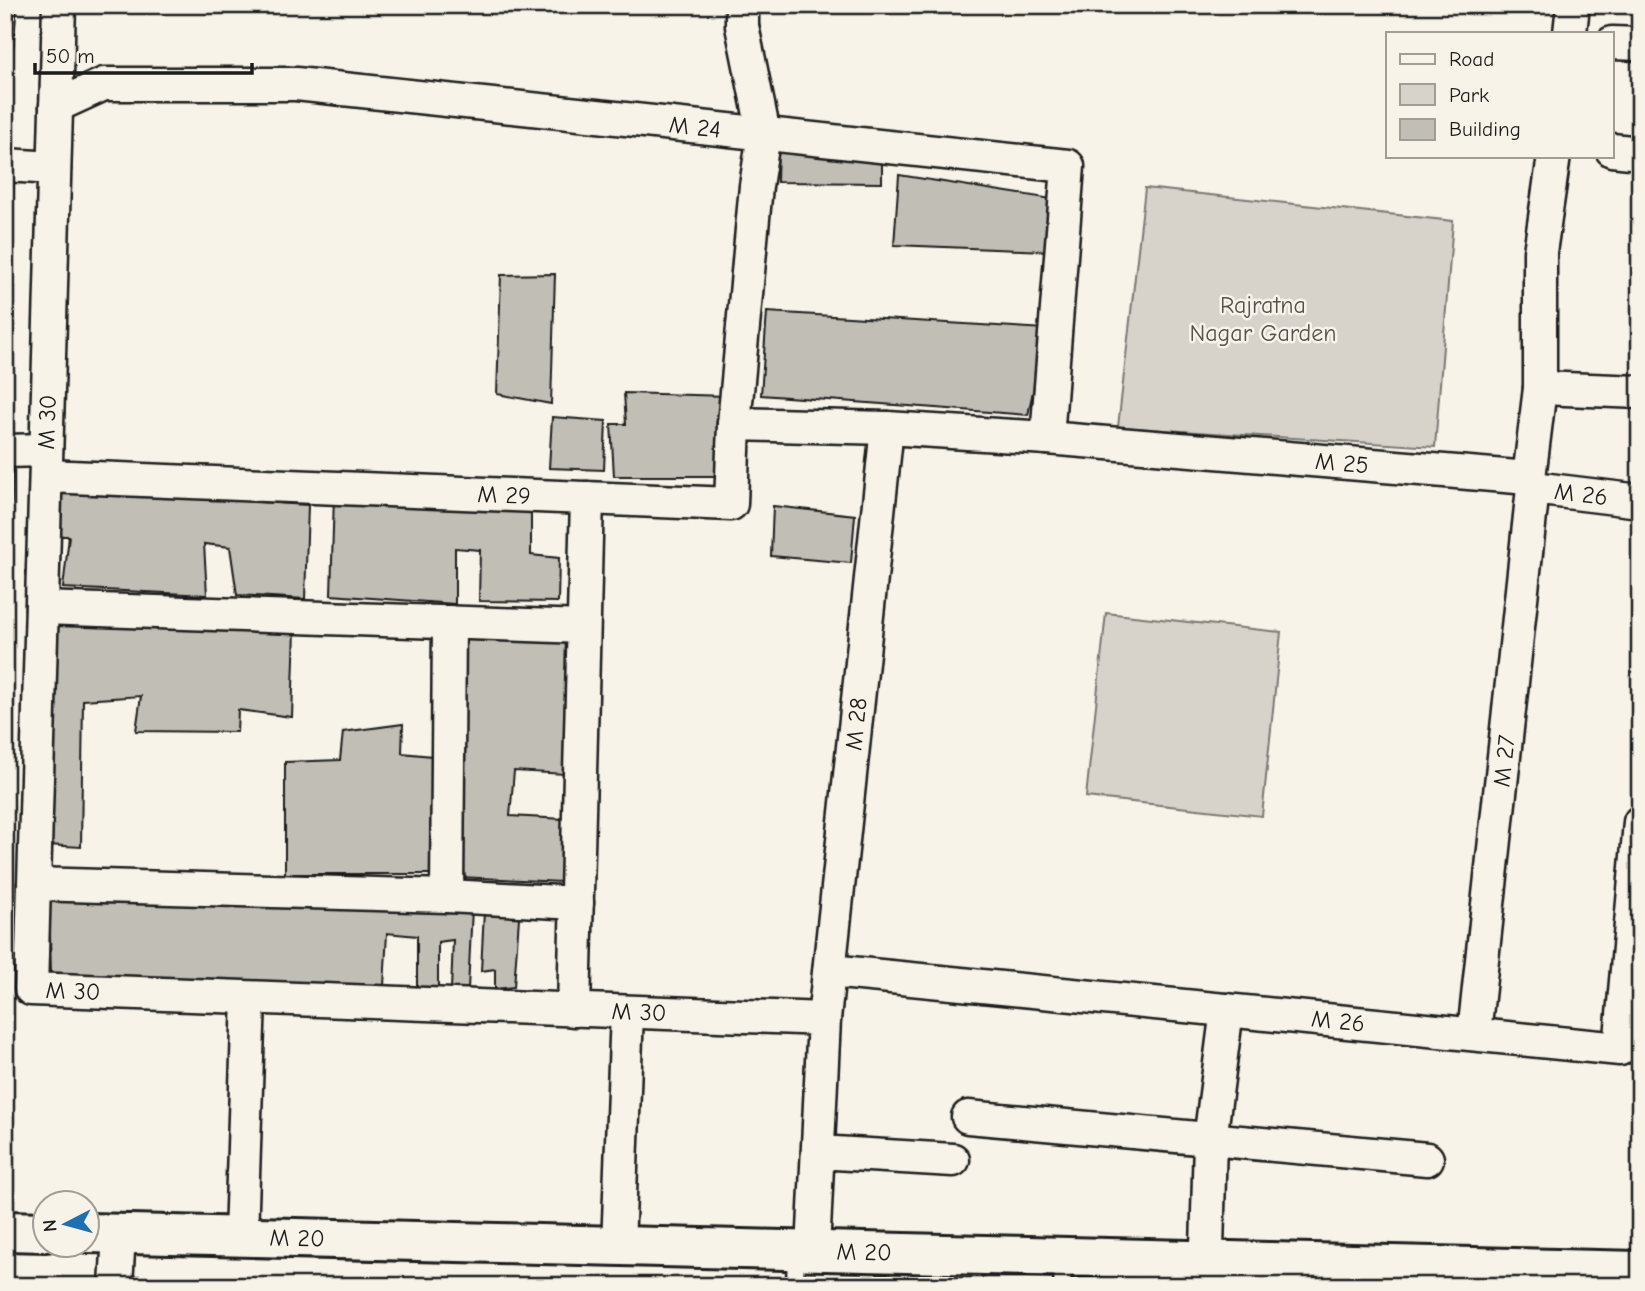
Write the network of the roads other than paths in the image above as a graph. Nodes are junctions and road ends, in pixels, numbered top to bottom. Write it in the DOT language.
graph roads {
  1 [pos="59,5"];
  2 [pos="742,5"];
  3 [pos="1573,5"];
  4 [pos="1570,32"];
  5 [pos="1614,43"];
  6 [pos="1640,44"];
  7 [pos="56,106"];
  8 [pos="764,134"];
  9 [pos="1614,150"];
  10 [pos="1640,153"];
  11 [pos="1554,158"];
  12 [pos="5,165"];
  13 [pos="54,168"];
  14 [pos="1541,388"];
  15 [pos="1640,392"];
  16 [pos="734,424"];
  17 [pos="887,428"];
  18 [pos="1047,438"];
  19 [pos="5,451"];
  20 [pos="46,463"];
  21 [pos="1531,483"];
  22 [pos="587,498"];
  23 [pos="1640,501"];
  24 [pos="42,608"];
  25 [pos="449,622"];
  26 [pos="583,627"];
  27 [pos="1640,822"];
  28 [pos="34,884"];
  29 [pos="447,896"];
  30 [pos="577,903"];
  31 [pos="830,971"];
  32 [pos="18,990"];
  33 [pos="249,998"];
  34 [pos="574,1010"];
  35 [pos="1227,1010"];
  36 [pos="627,1012"];
  37 [pos="824,1019"];
  38 [pos="1474,1034"];
  39 [pos="968,1117"];
  40 [pos="1210,1140"];
  41 [pos="818,1152"];
  42 [pos="1427,1159"];
  43 [pos="953,1160"];
  44 [pos="5,1231"];
  45 [pos="32,1232"];
  46 [pos="103,1234"];
  47 [pos="241,1236"];
  48 [pos="618,1246"];
  49 [pos="802,1262"];
  50 [pos="1063,1271"];
  51 [pos="1640,1271"];
  52 [pos="1206,1273"];
  53 [pos="1347,1275"];
  54 [pos="1473,1276"];
  55 [pos="1598,1278"];
  56 [pos="116,1286"];
  1 -- 7 [label="street, M 30"];
  2 -- 8 [label="street"];
  3 -- 4 [label="street"];
  5 -- 6 [label="street"];
  7 -- 8 [label="street, M 24"];
  7 -- 13 [label="street, M 30"];
  8 -- 16 [label="street"];
  8 -- 18 [label="street, M 24"];
  9 -- 10 [label="street"];
  11 -- 14 [label="street"];
  12 -- 13 [label="street"];
  13 -- 20 [label="street, M 30"];
  14 -- 15 [label="street"];
  14 -- 21 [label="street"];
  16 -- 17 [label="street"];
  16 -- 22 [label="street, M 29"];
  17 -- 18 [label="street, M 25"];
  17 -- 31 [label="street, M 28"];
  18 -- 21 [label="street, M 25"];
  19 -- 20 [label="street, M 29"];
  20 -- 22 [label="street, M 29"];
  20 -- 24 [label="street, M 30"];
  21 -- 23 [label="street, M 26"];
  21 -- 38 [label="street, M 27"];
  22 -- 26 [label="street"];
  24 -- 25 [label="street"];
  24 -- 28 [label="street, M 30"];
  25 -- 26 [label="street"];
  25 -- 29 [label="street"];
  26 -- 30 [label="street"];
  27 -- 38 [label="street, M 26"];
  28 -- 29 [label="street"];
  28 -- 32 [label="street, M 30"];
  29 -- 30 [label="street"];
  30 -- 34 [label="street"];
  31 -- 35 [label="street, M 26"];
  31 -- 37 [label="street, M 28"];
  32 -- 33 [label="street, M 30"];
  33 -- 34 [label="street, M 30"];
  33 -- 47 [label="street"];
  34 -- 36 [label="street, M 30"];
  35 -- 38 [label="street, M 26"];
  35 -- 40 [label="street"];
  36 -- 37 [label="street, M 30"];
  36 -- 48 [label="street"];
  37 -- 41 [label="street"];
  39 -- 40 [label="street"];
  40 -- 42 [label="street"];
  40 -- 52 [label="street"];
  41 -- 43 [label="street"];
  41 -- 49 [label="street"];
  44 -- 45 [label="street"];
  46 -- 47 [label="street, M 20"];
  46 -- 56 [label="street"];
  47 -- 48 [label="street, M 20"];
  48 -- 49 [label="street, M 20"];
  49 -- 50 [label="street, M 20"];
  50 -- 52 [label="street, M 20"];
  51 -- 55 [label="street, M 20"];
  52 -- 53 [label="street, M 20"];
  53 -- 54 [label="street, M 20"];
  54 -- 55 [label="street, M 20"];
}
